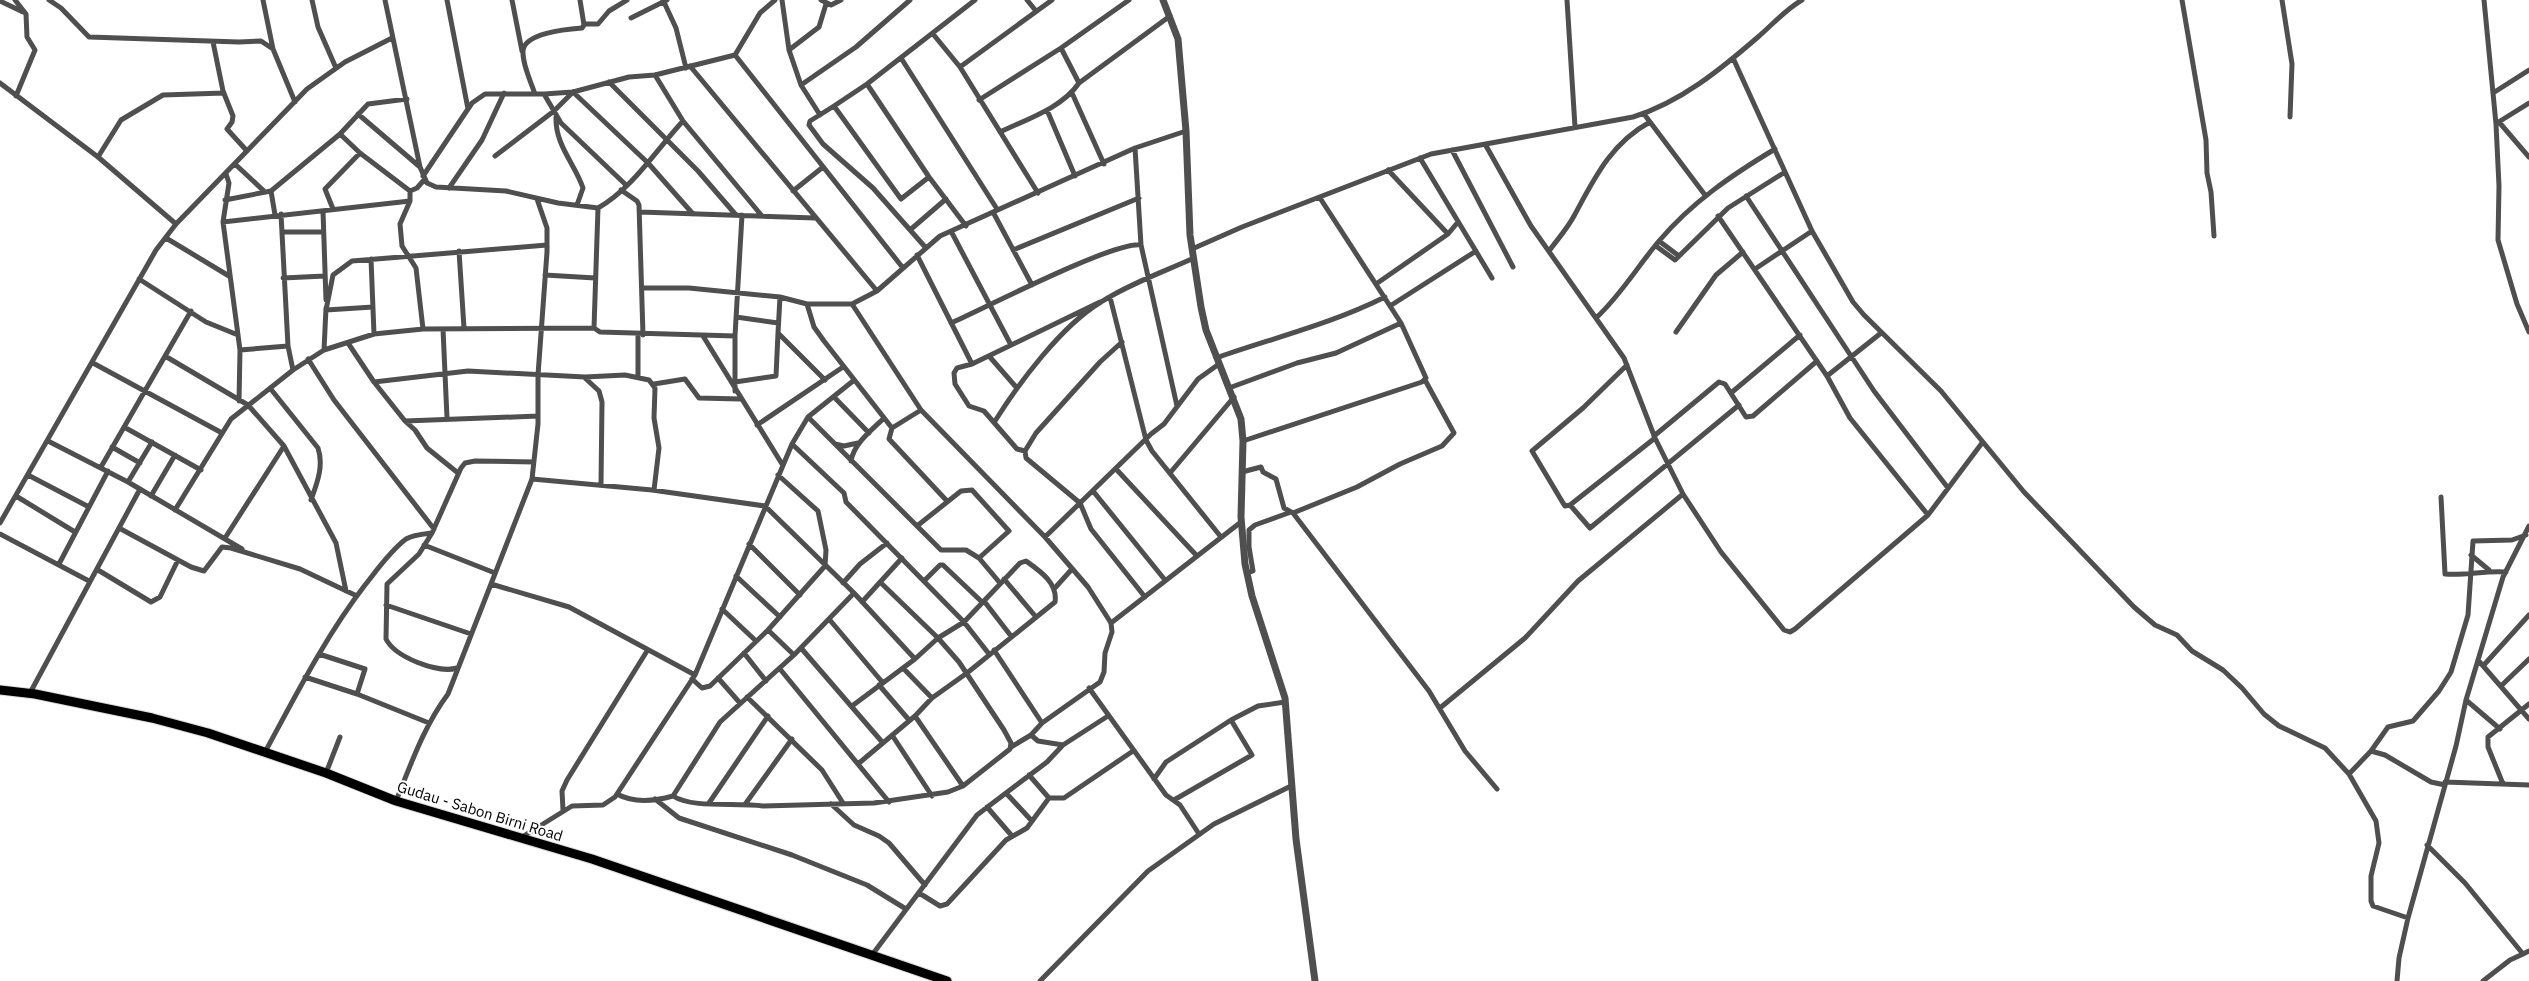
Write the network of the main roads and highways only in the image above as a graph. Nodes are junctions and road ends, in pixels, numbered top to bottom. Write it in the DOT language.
graph roads {
  1 [pos="0,690"];
  2 [pos="947,981"];
  1 -- 2 [label="main road, Gudau - Sabon Birni Road"];
}
